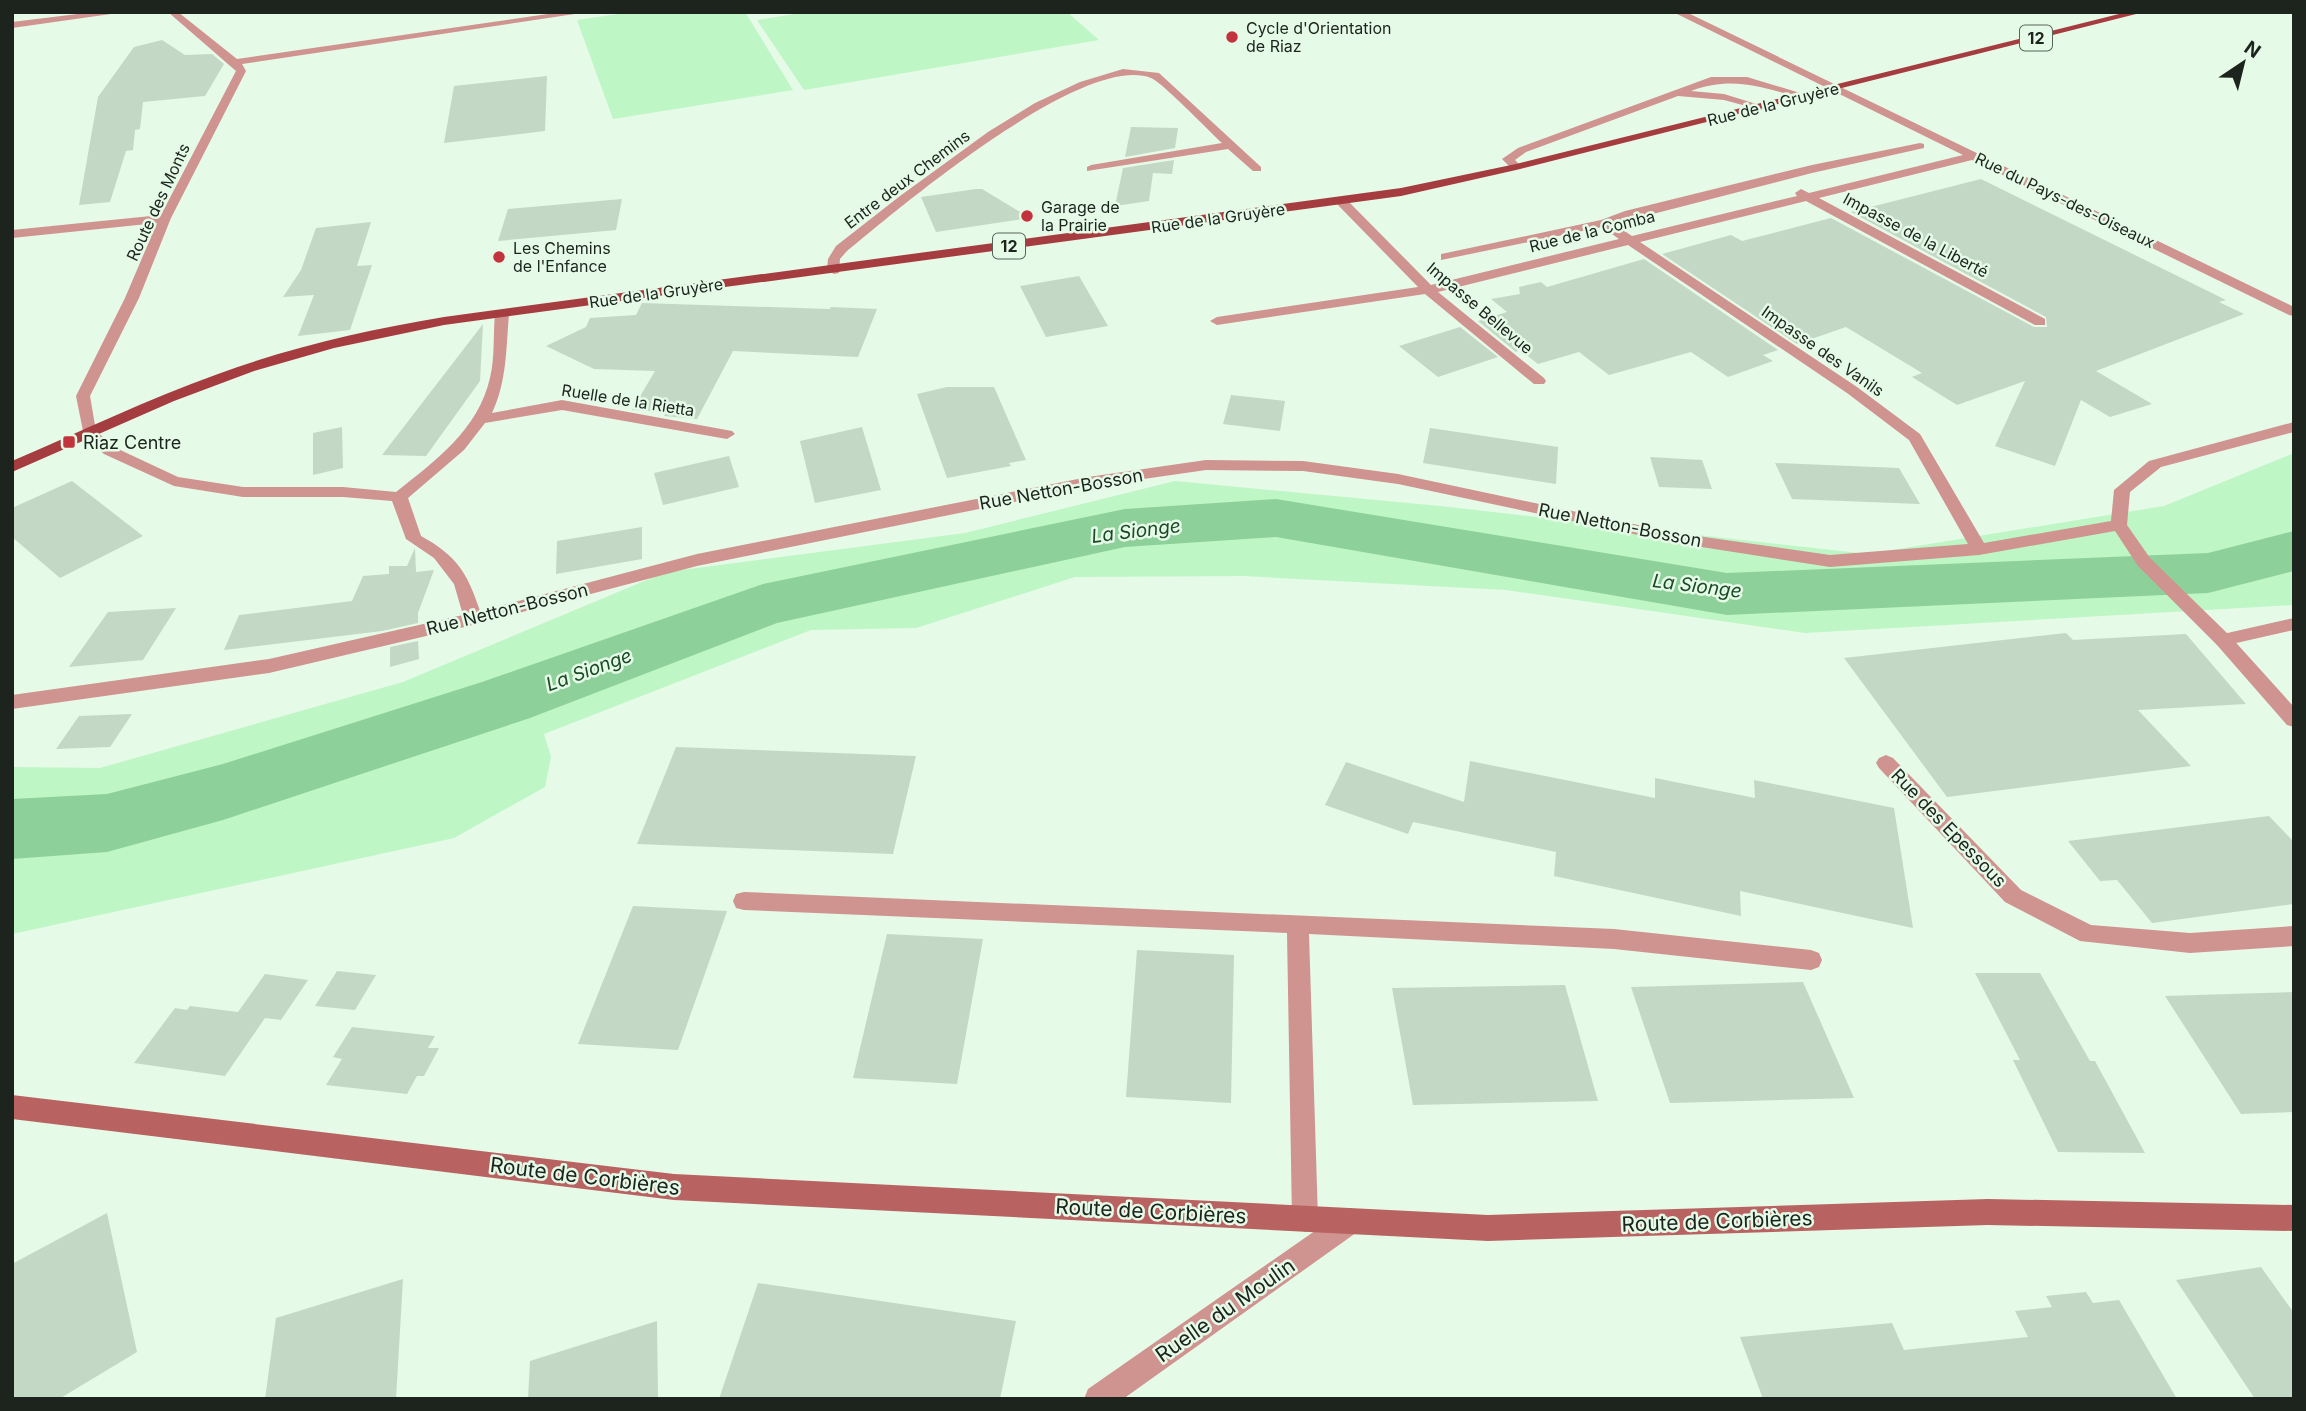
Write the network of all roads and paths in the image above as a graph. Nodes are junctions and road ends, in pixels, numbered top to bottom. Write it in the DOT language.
graph roads {
  1 [pos="120,12"];
  2 [pos="173,12"];
  3 [pos="583,12"];
  4 [pos="1678,12"];
  5 [pos="2139,12"];
  6 [pos="12,24"];
  7 [pos="237,62"];
  8 [pos="1836,88"];
  9 [pos="1671,93"];
  10 [pos="1805,96"];
  11 [pos="1761,107"];
  12 [pos="1572,130"];
  13 [pos="1231,145"];
  14 [pos="1920,146"];
  15 [pos="1591,149"];
  16 [pos="1973,156"];
  17 [pos="1516,167"];
  18 [pos="1091,169"];
  19 [pos="1257,169"];
  20 [pos="1775,180"];
  21 [pos="1805,195"];
  22 [pos="1341,201"];
  23 [pos="164,218"];
  24 [pos="1604,223"];
  25 [pos="12,234"];
  26 [pos="1630,240"];
  27 [pos="1446,257"];
  28 [pos="834,270"];
  29 [pos="1428,290"];
  30 [pos="2294,312"];
  31 [pos="502,314"];
  32 [pos="1217,321"];
  33 [pos="2040,322"];
  34 [pos="1539,381"];
  35 [pos="483,419"];
  36 [pos="2294,427"];
  37 [pos="89,433"];
  38 [pos="727,434"];
  39 [pos="12,467"];
  40 [pos="399,497"];
  41 [pos="2119,525"];
  42 [pos="1979,549"];
  43 [pos="473,619"];
  44 [pos="2294,624"];
  45 [pos="2223,640"];
  46 [pos="12,702"];
  47 [pos="2294,720"];
  48 [pos="1886,763"];
  49 [pos="744,901"];
  50 [pos="1298,925"];
  51 [pos="2294,936"];
  52 [pos="1811,960"];
  53 [pos="12,1107"];
  54 [pos="2294,1218"];
  55 [pos="1305,1219"];
  56 [pos="1351,1222"];
  57 [pos="1098,1399"];
  1 -- 6 [label="street"];
  2 -- 7 [label="street"];
  3 -- 7 [label="street"];
  4 -- 8 [label="street, Rue du Pays-des-Oiseaux"];
  5 -- 8 [label="main road, Rue de la Gruyère / 12"];
  7 -- 23 [label="street, Route des Monts"];
  8 -- 10 [label="main road, Rue de la Gruyère / 12"];
  8 -- 16 [label="street, Rue du Pays-des-Oiseaux"];
  9 -- 10 [label="street"];
  9 -- 11 [label="street"];
  9 -- 12 [label="street"];
  10 -- 11 [label="main road, Rue de la Gruyère / 12"];
  11 -- 15 [label="main road, Rue de la Gruyère / 12"];
  12 -- 15 [label="street"];
  12 -- 17 [label="street"];
  13 -- 18 [label="street"];
  13 -- 19 [label="street, Entre deux Chemins"];
  13 -- 28 [label="street, Entre deux Chemins"];
  14 -- 20 [label="street"];
  15 -- 17 [label="main road, Rue de la Gruyère / 12"];
  16 -- 21 [label="street, Rue de la Comba"];
  16 -- 30 [label="street, Rue du Pays-des-Oiseaux"];
  17 -- 22 [label="main road, Rue de la Gruyère / 12"];
  20 -- 21 [label="street, Impasse de la Liberté"];
  20 -- 24 [label="street"];
  21 -- 26 [label="street, Rue de la Comba"];
  21 -- 33 [label="street, Impasse de la Liberté"];
  22 -- 28 [label="main road, Rue de la Gruyère / 12"];
  22 -- 29 [label="street, Impasse Bellevue"];
  23 -- 25 [label="street"];
  23 -- 37 [label="street, Route des Monts"];
  24 -- 26 [label="street, Impasse des Vanils"];
  24 -- 27 [label="street"];
  26 -- 29 [label="street, Rue de la Comba"];
  26 -- 42 [label="street, Impasse des Vanils"];
  28 -- 31 [label="main road, Rue de la Gruyère / 12"];
  29 -- 32 [label="street, Rue de la Comba"];
  29 -- 34 [label="street, Impasse Bellevue"];
  31 -- 35 [label="street"];
  31 -- 37 [label="main road, Rue de la Gruyère / 12"];
  35 -- 38 [label="street, Ruelle de la Rietta"];
  35 -- 40 [label="street"];
  36 -- 41 [label="street"];
  37 -- 39 [label="main road, Rue de la Gruyère / 12"];
  37 -- 40 [label="street"];
  40 -- 43 [label="street"];
  41 -- 42 [label="street, Rue Netton-Bosson"];
  41 -- 45 [label="street"];
  42 -- 43 [label="street, Rue Netton-Bosson"];
  43 -- 46 [label="street, Rue Netton-Bosson"];
  44 -- 45 [label="street"];
  45 -- 47 [label="street"];
  48 -- 51 [label="street, Rue des Epessous"];
  49 -- 50 [label="street"];
  50 -- 52 [label="street"];
  50 -- 55 [label="street"];
  53 -- 55 [label="main road, Route de Corbières"];
  54 -- 56 [label="main road, Route de Corbières"];
  55 -- 56 [label="main road, Route de Corbières"];
  56 -- 57 [label="street, Ruelle du Moulin"];
}
